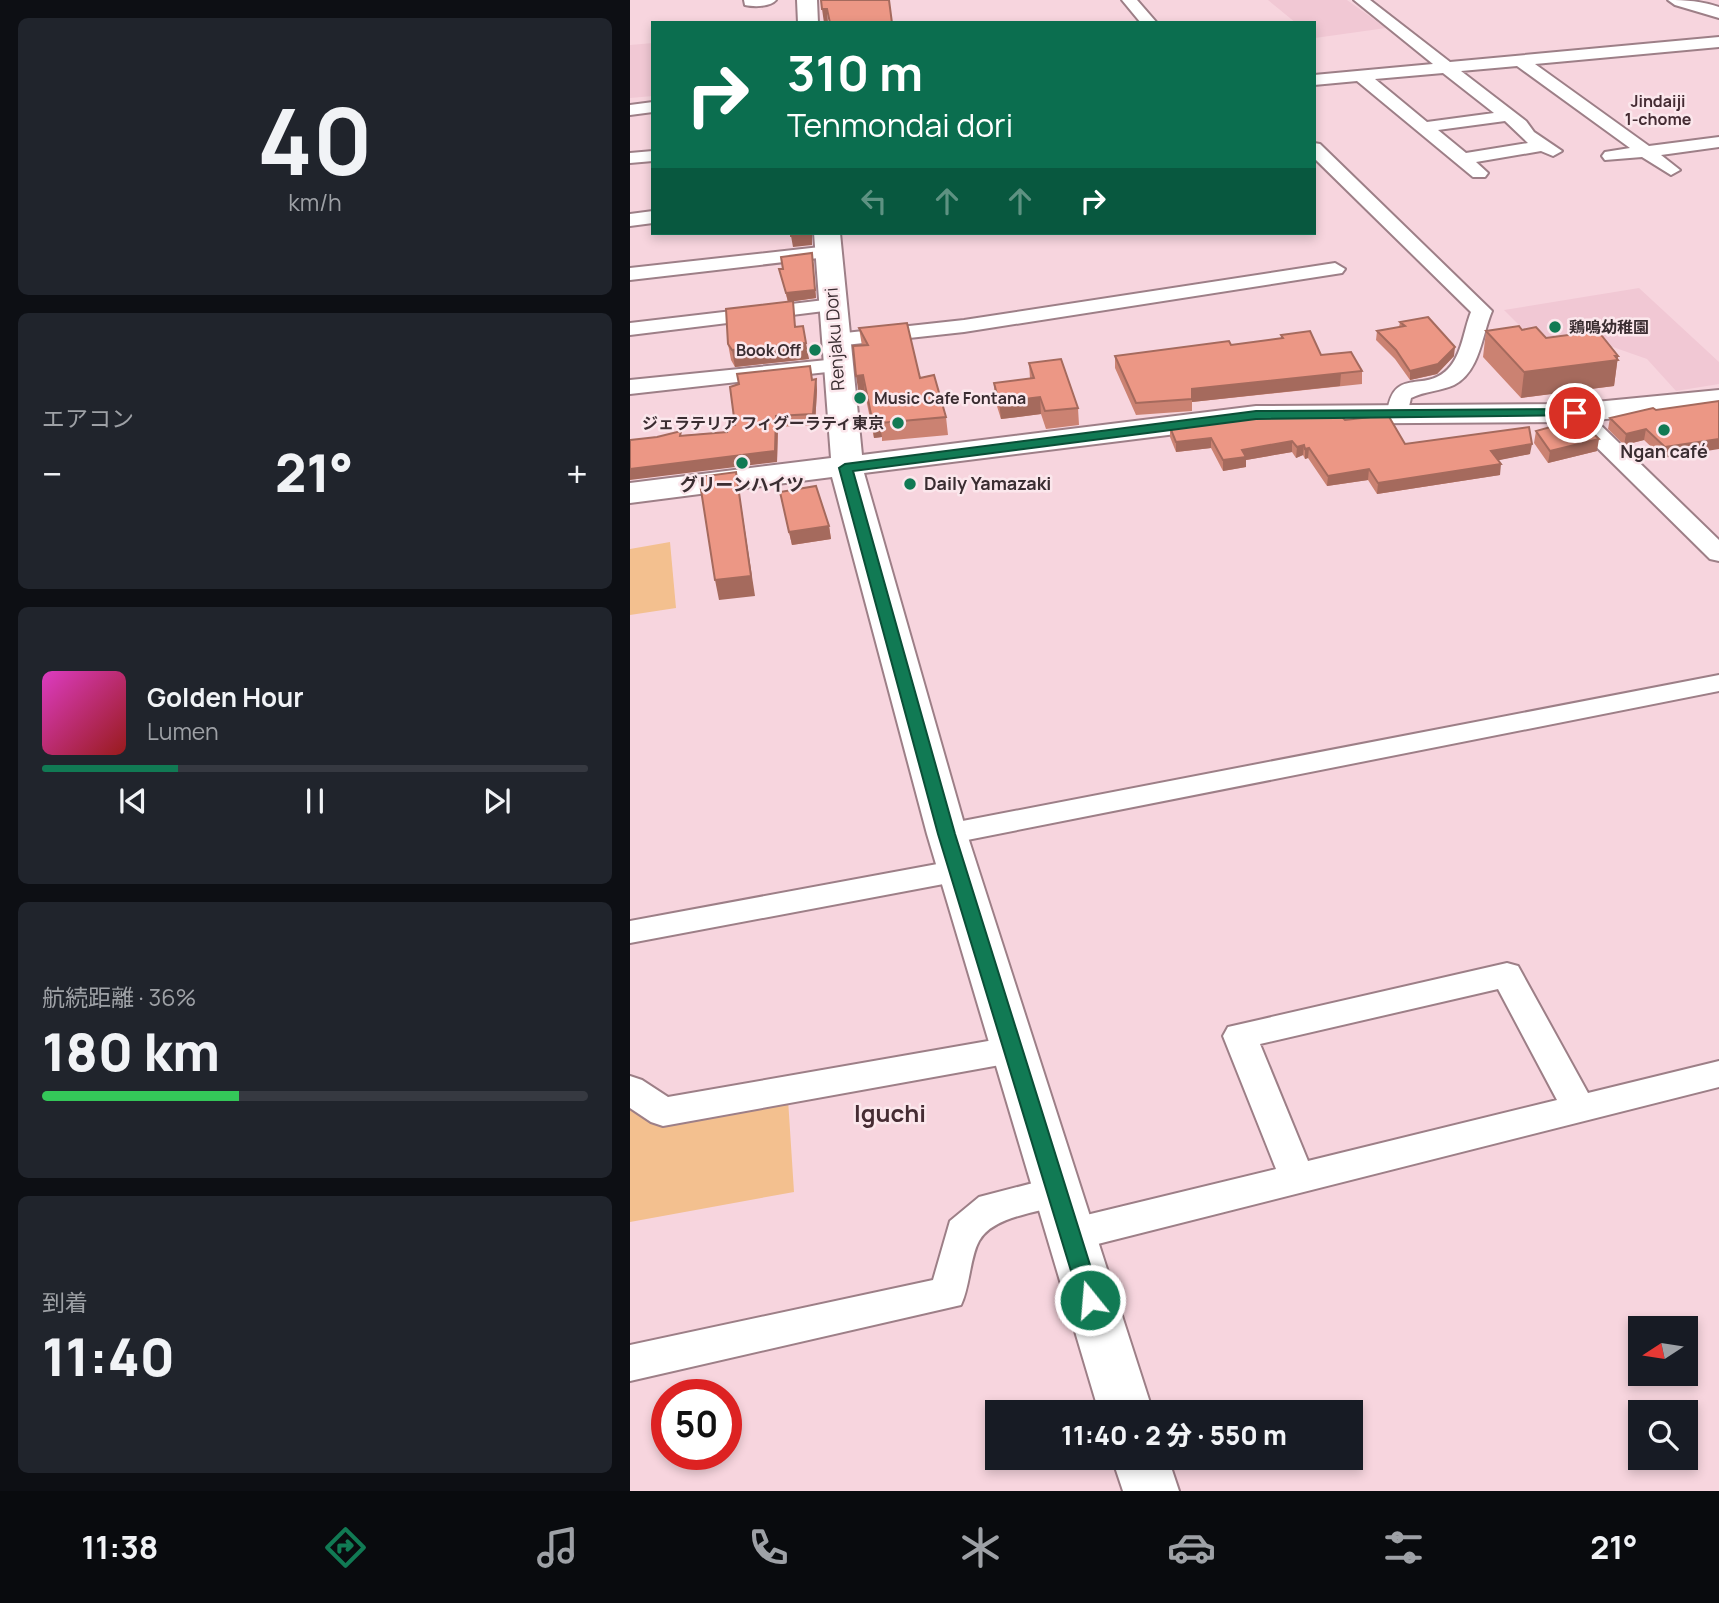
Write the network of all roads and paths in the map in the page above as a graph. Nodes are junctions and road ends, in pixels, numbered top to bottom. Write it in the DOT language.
graph roads {
  1 [pos="769,0"];
  2 [pos="807,0"];
  3 [pos="1129,0"];
  4 [pos="1360,0"];
  5 [pos="1675,0"];
  6 [pos="750,2"];
  7 [pos="1719,13"];
  8 [pos="808,21"];
  9 [pos="1148,21"];
  10 [pos="1712,42"];
  11 [pos="1719,54"];
  12 [pos="1519,60"];
  13 [pos="1447,67"];
  14 [pos="1361,76"];
  15 [pos="1316,80"];
  16 [pos="651,107"];
  17 [pos="630,110"];
  18 [pos="1508,116"];
  19 [pos="1423,127"];
  20 [pos="1719,142"];
  21 [pos="1316,150"];
  22 [pos="1645,151"];
  23 [pos="651,156"];
  24 [pos="1611,156"];
  25 [pos="630,158"];
  26 [pos="1462,159"];
  27 [pos="1671,170"];
  28 [pos="1479,173"];
  29 [pos="651,217"];
  30 [pos="630,220"];
  31 [pos="828,242"];
  32 [pos="1335,269"];
  33 [pos="630,274"];
  34 [pos="833,305"];
  35 [pos="630,329"];
  36 [pos="837,353"];
  37 [pos="630,387"];
  38 [pos="1718,400"];
  39 [pos="1575,413"];
  40 [pos="1398,414"];
  41 [pos="845,468"];
  42 [pos="630,493"];
  43 [pos="1719,554"];
  44 [pos="1719,683"];
  45 [pos="953,853"];
  46 [pos="630,932"];
  47 [pos="1011,1050"];
  48 [pos="1719,1074"];
  49 [pos="630,1090"];
  50 [pos="1580,1110"];
  51 [pos="1297,1178"];
  52 [pos="1056,1192"];
  53 [pos="1070,1235"];
  54 [pos="630,1363"];
  55 [pos="1122,1400"];
  1 -- 6 [label="street"];
  2 -- 8 [label="main road"];
  3 -- 9 [label="street"];
  4 -- 13 [label="street"];
  5 -- 7 [label="street"];
  10 -- 11 [label="street"];
  10 -- 12 [label="street"];
  12 -- 13 [label="street"];
  12 -- 22 [label="street"];
  13 -- 14 [label="street"];
  13 -- 18 [label="street"];
  14 -- 15 [label="street"];
  14 -- 19 [label="street"];
  16 -- 17 [label="street"];
  18 -- 19 [label="street"];
  18 -- 26 [label="street"];
  19 -- 26 [label="street"];
  20 -- 22 [label="street"];
  21 -- 40 [label="street"];
  22 -- 24 [label="street"];
  22 -- 27 [label="street"];
  23 -- 25 [label="street"];
  26 -- 28 [label="street"];
  29 -- 30 [label="street"];
  31 -- 33 [label="street"];
  31 -- 34 [label="main road, Renjaku Dori"];
  32 -- 36 [label="street"];
  34 -- 35 [label="street"];
  34 -- 36 [label="main road, Renjaku Dori"];
  36 -- 37 [label="street"];
  36 -- 41 [label="main road, Renjaku Dori"];
  38 -- 39 [label="main road"];
  39 -- 40 [label="main road"];
  39 -- 43 [label="street"];
  40 -- 41 [label="main road"];
  41 -- 42 [label="main road"];
  41 -- 45 [label="main road, Renjaku Dori"];
  44 -- 45 [label="street"];
  45 -- 46 [label="street"];
  45 -- 47 [label="main road, Renjaku Dori"];
  47 -- 49 [label="street"];
  47 -- 52 [label="main road, Renjaku Dori"];
  48 -- 50 [label="street"];
  50 -- 51 [label="street"];
  50 -- 51 [label="street"];
  51 -- 53 [label="street"];
  52 -- 53 [label="main road, Renjaku Dori"];
  52 -- 54 [label="street"];
  53 -- 55 [label="main road, Renjaku Dori"];
}
